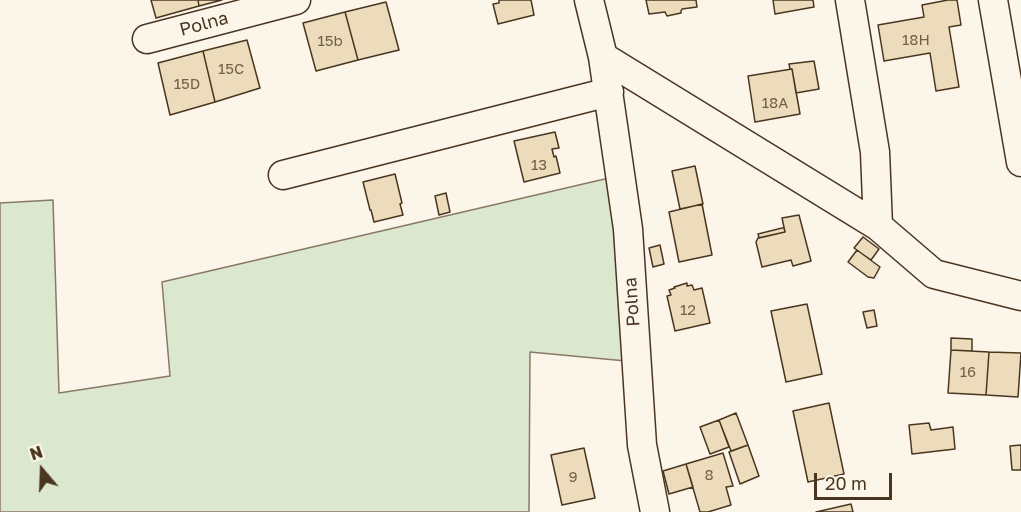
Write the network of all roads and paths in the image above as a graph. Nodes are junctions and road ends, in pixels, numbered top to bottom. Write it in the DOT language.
graph roads {
  1 [pos="296,0"];
  2 [pos="589,0"];
  3 [pos="850,0"];
  4 [pos="993,0"];
  5 [pos="147,39"];
  6 [pos="603,57"];
  7 [pos="1012,61"];
  8 [pos="609,92"];
  9 [pos="1021,162"];
  10 [pos="284,175"];
  11 [pos="878,225"];
  12 [pos="1021,296"];
  13 [pos="655,512"];
  1 -- 5 [label="street, Polna"];
  2 -- 6 [label="street, Polna"];
  3 -- 11 [label="street"];
  4 -- 7 [label="street"];
  6 -- 8 [label="street, Polna"];
  6 -- 11 [label="street"];
  7 -- 9 [label="street"];
  8 -- 10 [label="street"];
  8 -- 13 [label="street, Polna"];
  11 -- 12 [label="street"];
}
